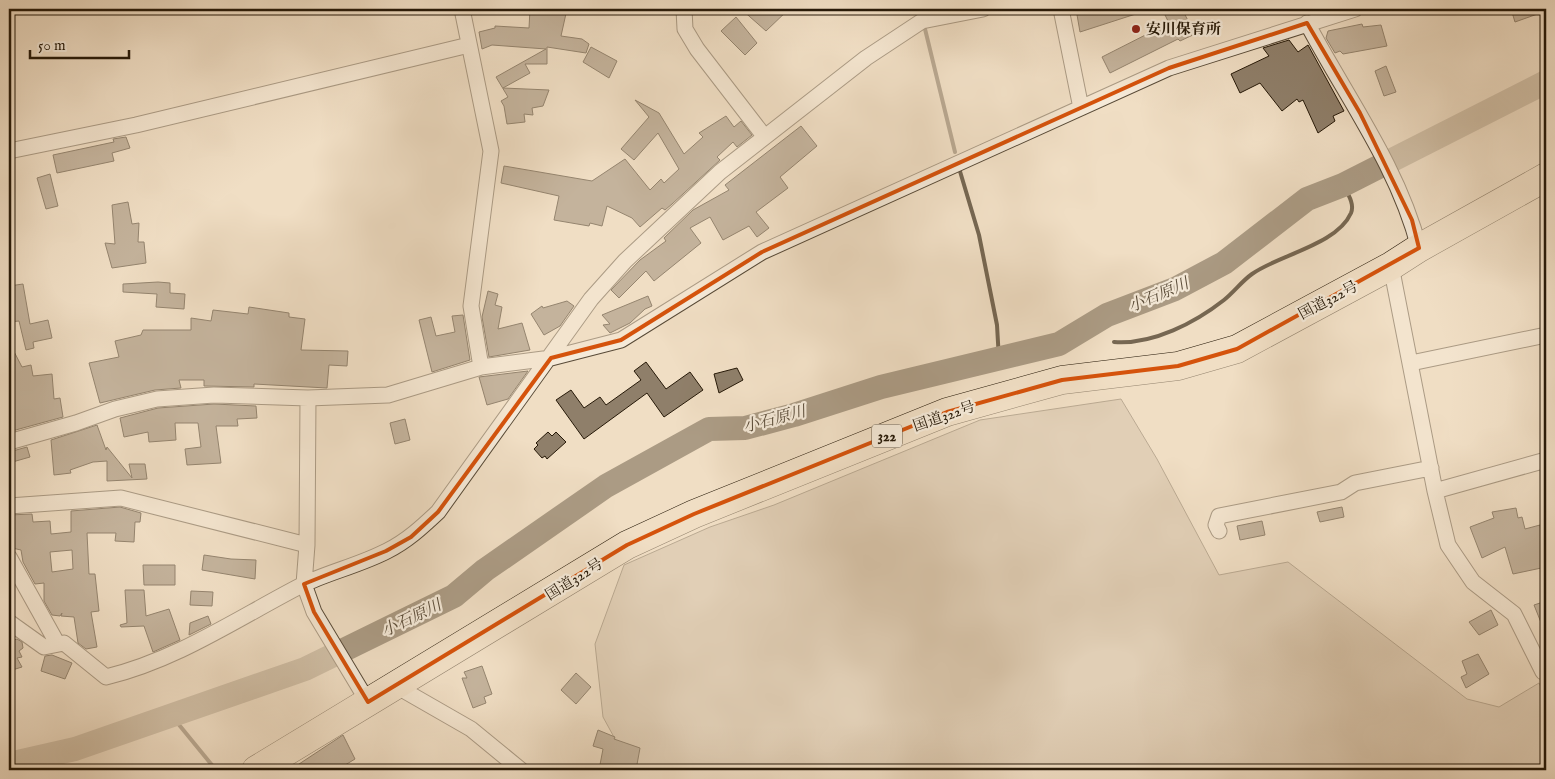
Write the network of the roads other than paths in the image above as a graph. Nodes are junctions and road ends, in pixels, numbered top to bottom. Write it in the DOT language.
graph roads {
  1 [pos="462,9"];
  2 [pos="684,9"];
  3 [pos="983,9"];
  4 [pos="1061,9"];
  5 [pos="1354,9"];
  6 [pos="1322,13"];
  7 [pos="1307,23"];
  8 [pos="469,45"];
  9 [pos="1081,108"];
  10 [pos="764,136"];
  11 [pos="9,151"];
  12 [pos="1546,176"];
  13 [pos="1419,248"];
  14 [pos="1392,266"];
  15 [pos="1546,335"];
  16 [pos="551,358"];
  17 [pos="1411,363"];
  18 [pos="481,367"];
  19 [pos="308,398"];
  20 [pos="9,442"];
  21 [pos="1546,460"];
  22 [pos="1431,468"];
  23 [pos="1436,490"];
  24 [pos="9,506"];
  25 [pos="1219,531"];
  26 [pos="307,545"];
  27 [pos="9,557"];
  28 [pos="304,584"];
  29 [pos="9,622"];
  30 [pos="57,642"];
  31 [pos="1546,674"];
  32 [pos="396,686"];
  33 [pos="363,695"];
  34 [pos="256,770"];
  35 [pos="521,770"];
  1 -- 8 [label="street"];
  2 -- 10 [label="street"];
  3 -- 10 [label="street"];
  4 -- 9 [label="street"];
  5 -- 6 [label="street"];
  6 -- 7 [label="street"];
  7 -- 9 [label="street"];
  7 -- 13 [label="street"];
  8 -- 11 [label="street"];
  8 -- 18 [label="street"];
  9 -- 16 [label="street"];
  10 -- 16 [label="street"];
  12 -- 13 [label="highway, 国道322号 / 322"];
  13 -- 14 [label="highway, 国道322号 / 322"];
  14 -- 17 [label="street"];
  14 -- 32 [label="highway, 国道322号 / 322"];
  15 -- 17 [label="street"];
  16 -- 18 [label="street"];
  16 -- 28 [label="street"];
  17 -- 22 [label="street"];
  18 -- 19 [label="street"];
  19 -- 20 [label="street"];
  19 -- 26 [label="street"];
  21 -- 23 [label="street"];
  22 -- 23 [label="street"];
  22 -- 25 [label="street"];
  23 -- 31 [label="street"];
  24 -- 26 [label="street"];
  26 -- 28 [label="street"];
  27 -- 30 [label="street"];
  28 -- 30 [label="street"];
  28 -- 33 [label="street"];
  29 -- 30 [label="street"];
  32 -- 33 [label="highway, 国道322号 / 322"];
  32 -- 35 [label="street"];
  33 -- 34 [label="highway, 国道322号 / 322"];
}
